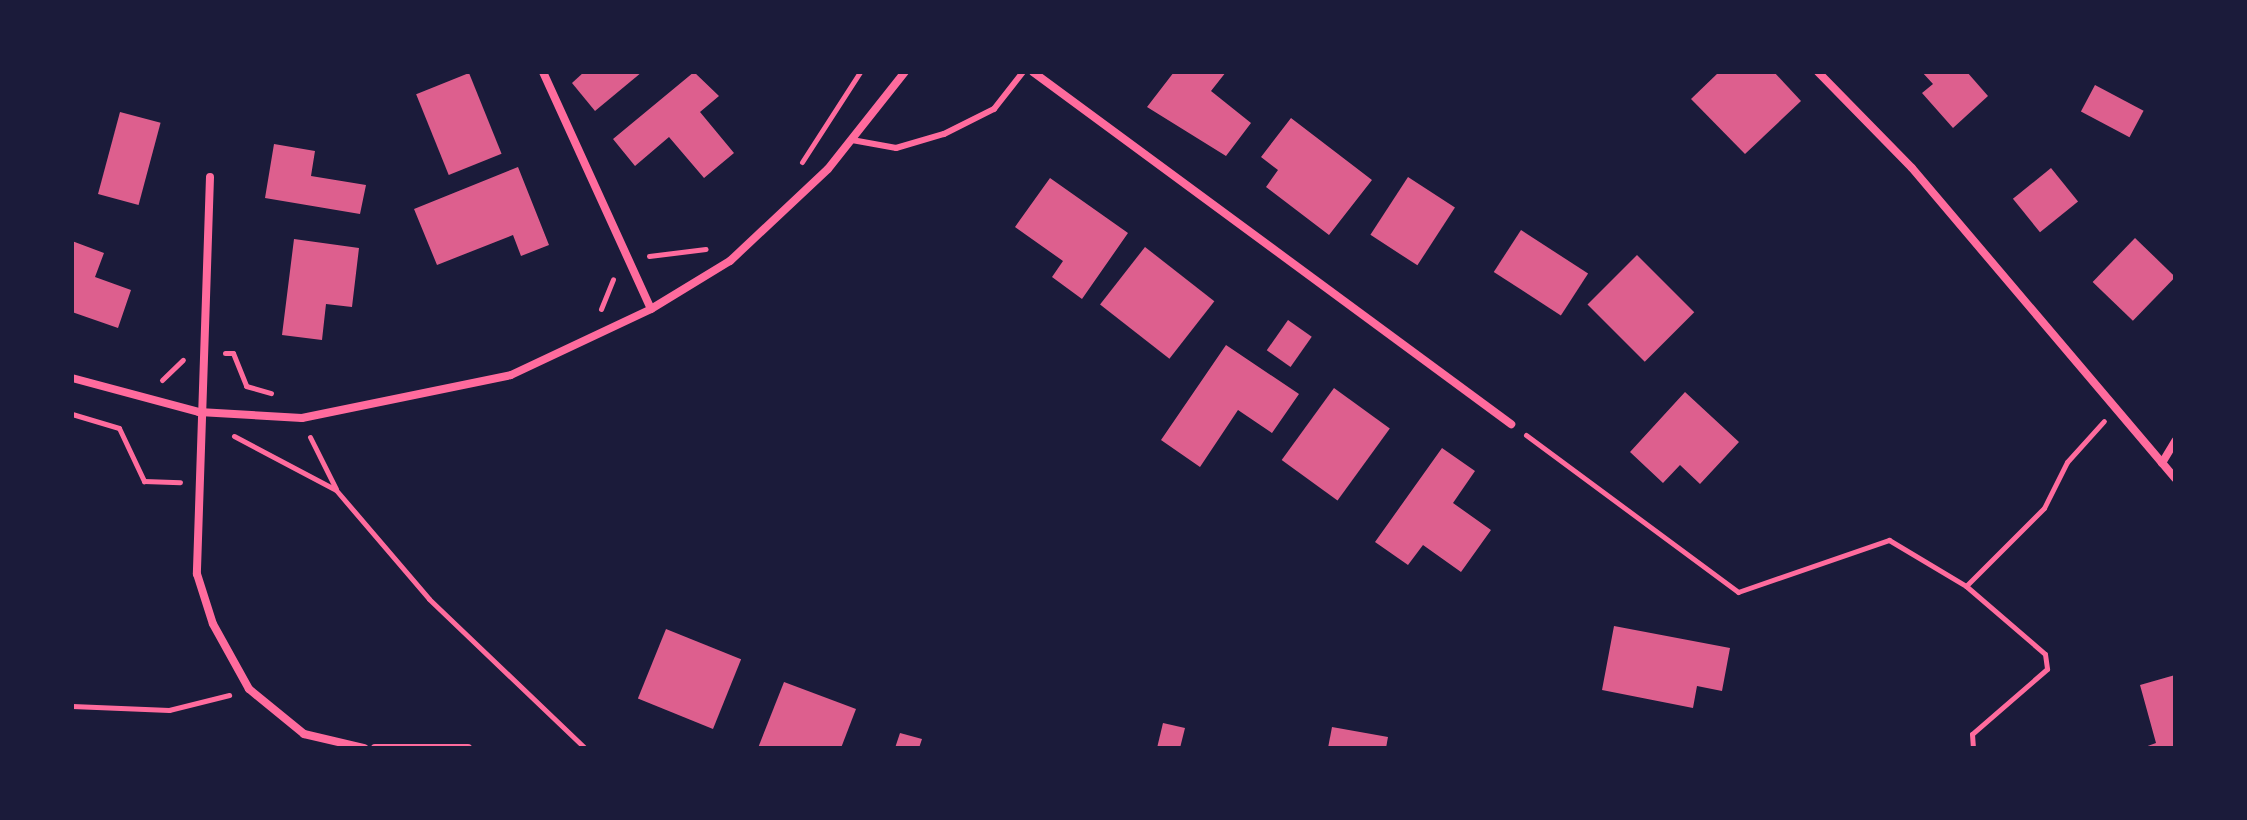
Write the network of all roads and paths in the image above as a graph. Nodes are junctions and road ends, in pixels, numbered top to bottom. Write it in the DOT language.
graph roads {
  1 [pos="543,72"];
  2 [pos="860,72"];
  3 [pos="905,72"];
  4 [pos="1023,72"];
  5 [pos="1033,72"];
  6 [pos="1818,72"];
  7 [pos="852,140"];
  8 [pos="789,176"];
  9 [pos="210,177"];
  10 [pos="720,238"];
  11 [pos="627,268"];
  12 [pos="651,309"];
  13 [pos="596,315"];
  14 [pos="202,353"];
  15 [pos="72,378"];
  16 [pos="149,379"];
  17 [pos="282,396"];
  18 [pos="2116,409"];
  19 [pos="199,412"];
  20 [pos="72,414"];
  21 [pos="302,418"];
  22 [pos="1511,424"];
  23 [pos="2175,441"];
  24 [pos="2162,463"];
  25 [pos="2175,478"];
  26 [pos="201,483"];
  27 [pos="336,490"];
  28 [pos="1966,586"];
  29 [pos="249,689"];
  30 [pos="72,706"];
  31 [pos="364,748"];
  32 [pos="375,748"];
  33 [pos="468,748"];
  34 [pos="585,748"];
  35 [pos="1973,748"];
  1 -- 11 [label="street"];
  2 -- 8 [label="path"];
  3 -- 7 [label="street"];
  4 -- 7 [label="lane"];
  5 -- 22 [label="street"];
  6 -- 18 [label="street"];
  7 -- 12 [label="street"];
  9 -- 14 [label="street"];
  10 -- 11 [label="path"];
  11 -- 12 [label="street"];
  11 -- 13 [label="path"];
  12 -- 21 [label="street"];
  14 -- 16 [label="path"];
  14 -- 17 [label="path"];
  14 -- 19 [label="street"];
  15 -- 19 [label="street"];
  18 -- 24 [label="street"];
  18 -- 28 [label="path"];
  19 -- 21 [label="street"];
  19 -- 26 [label="street"];
  19 -- 27 [label="path"];
  20 -- 26 [label="path"];
  21 -- 27 [label="path"];
  22 -- 28 [label="path"];
  23 -- 24 [label="street"];
  24 -- 25 [label="street"];
  26 -- 29 [label="street"];
  27 -- 34 [label="path"];
  28 -- 35 [label="path"];
  29 -- 30 [label="path"];
  29 -- 31 [label="street"];
  32 -- 33 [label="street"];
}
